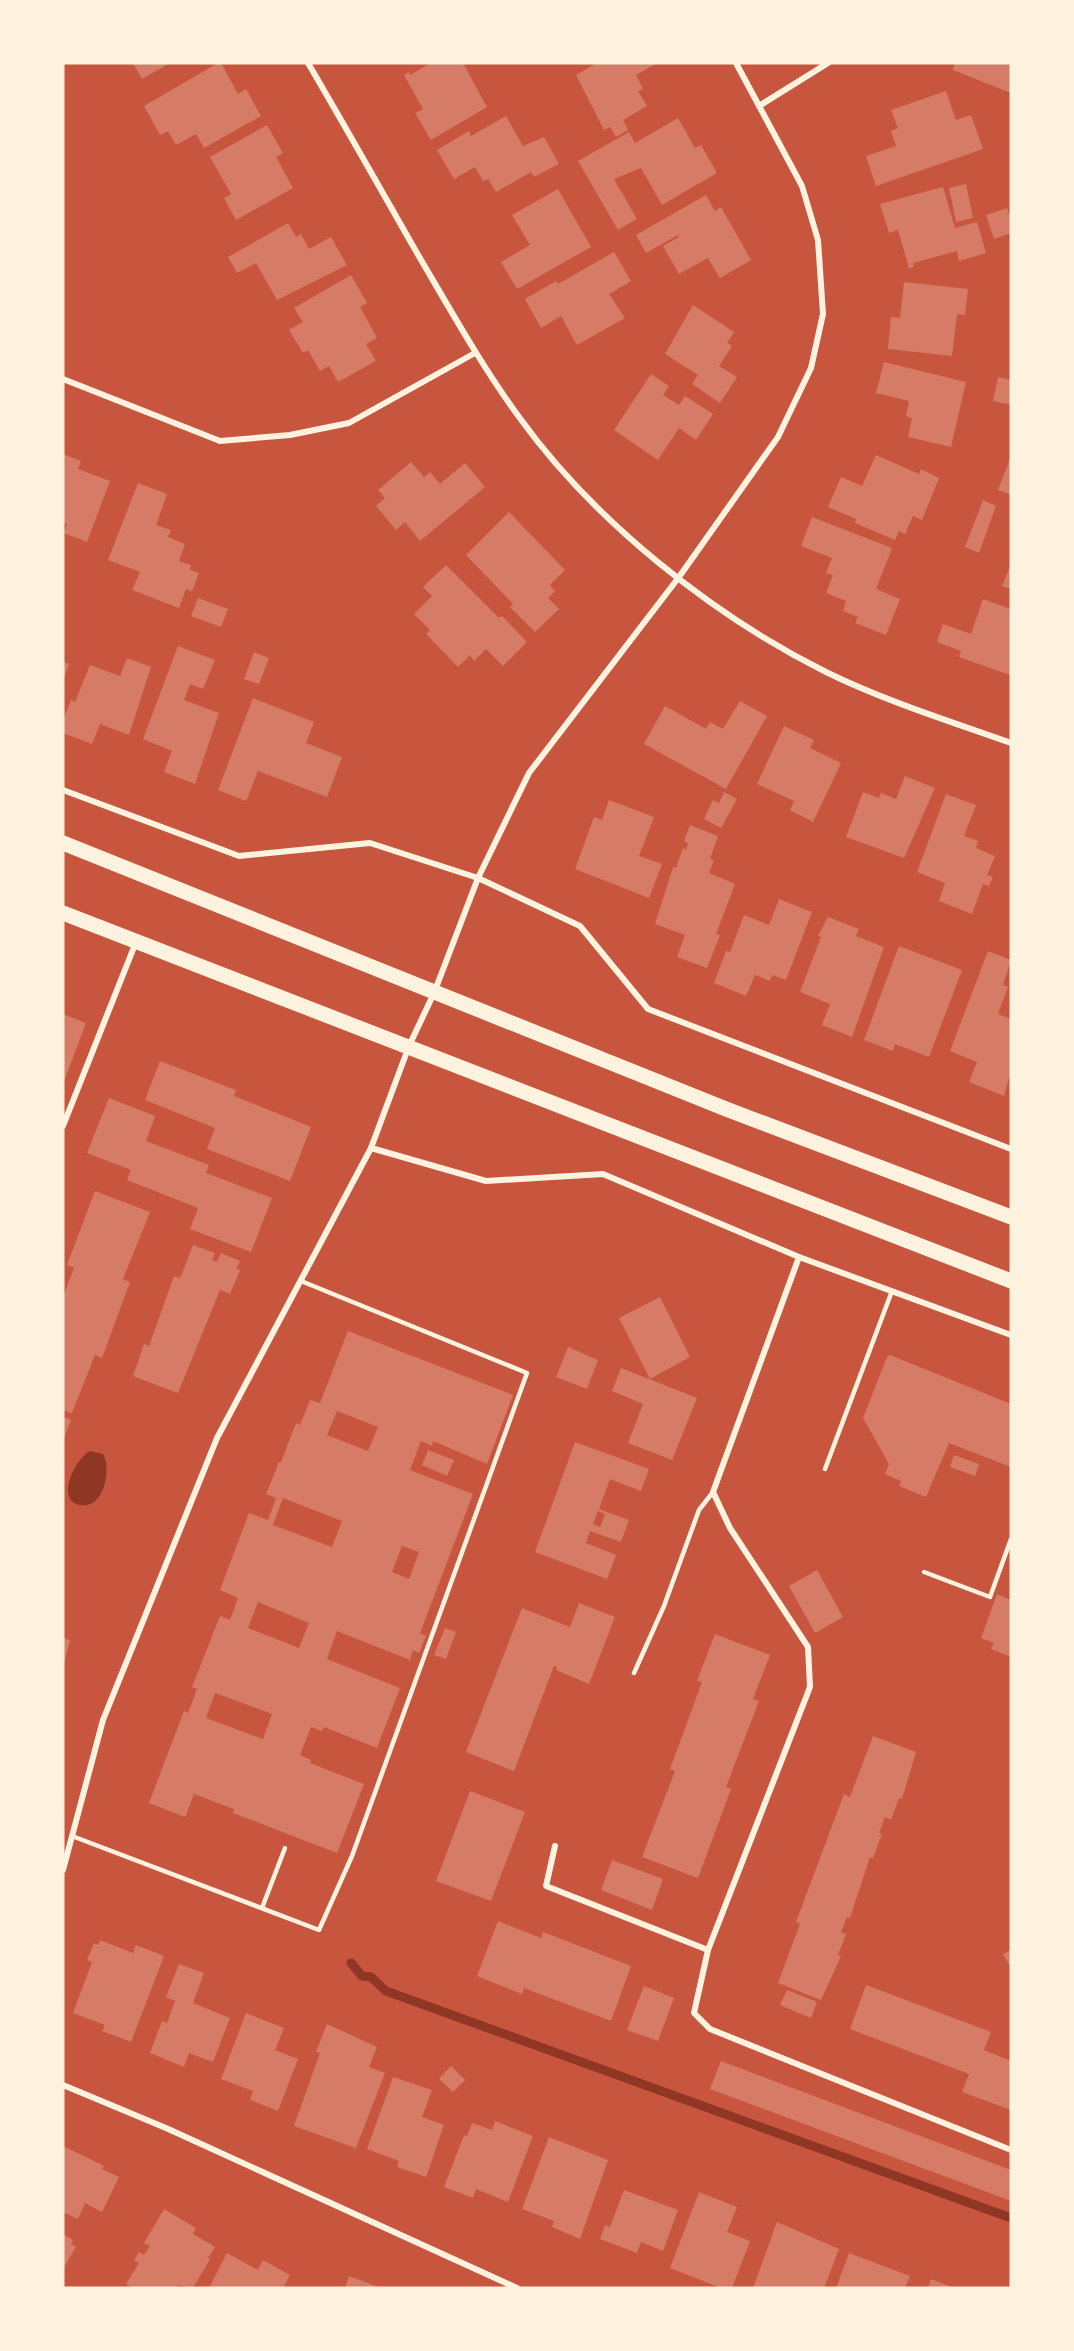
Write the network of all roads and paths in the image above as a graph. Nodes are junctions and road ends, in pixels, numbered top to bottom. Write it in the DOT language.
graph roads {
  1 [pos="308,63"];
  2 [pos="736,63"];
  3 [pos="828,63"];
  4 [pos="759,106"];
  5 [pos="475,353"];
  6 [pos="63,380"];
  7 [pos="679,578"];
  8 [pos="1011,743"];
  9 [pos="63,790"];
  10 [pos="63,843"];
  11 [pos="478,878"];
  12 [pos="63,913"];
  13 [pos="136,941"];
  14 [pos="434,993"];
  15 [pos="409,1046"];
  16 [pos="63,1126"];
  17 [pos="371,1148"];
  18 [pos="1011,1149"];
  19 [pos="1011,1217"];
  20 [pos="799,1257"];
  21 [pos="301,1281"];
  22 [pos="1011,1281"];
  23 [pos="892,1291"];
  24 [pos="1011,1335"];
  25 [pos="825,1468"];
  26 [pos="713,1492"];
  27 [pos="1011,1539"];
  28 [pos="924,1572"];
  29 [pos="634,1673"];
  30 [pos="72,1836"];
  31 [pos="555,1846"];
  32 [pos="285,1848"];
  33 [pos="63,1869"];
  34 [pos="262,1908"];
  35 [pos="708,1950"];
  36 [pos="63,2085"];
  37 [pos="1011,2150"];
  38 [pos="502,2285"];
  39 [pos="517,2288"];
  1 -- 5 [label="street"];
  2 -- 4 [label="street"];
  3 -- 4 [label="street"];
  4 -- 7 [label="street"];
  5 -- 6 [label="street"];
  5 -- 7 [label="street"];
  7 -- 8 [label="street"];
  7 -- 11 [label="street"];
  9 -- 11 [label="street"];
  10 -- 14 [label="main road"];
  11 -- 14 [label="street"];
  11 -- 18 [label="street"];
  12 -- 13 [label="main road"];
  13 -- 15 [label="main road"];
  13 -- 16 [label="street"];
  14 -- 15 [label="street"];
  14 -- 19 [label="main road"];
  15 -- 17 [label="street"];
  15 -- 22 [label="main road"];
  17 -- 20 [label="street"];
  17 -- 21 [label="street"];
  20 -- 23 [label="street"];
  20 -- 26 [label="street"];
  21 -- 30 [label="street"];
  21 -- 34 [label="lane"];
  23 -- 24 [label="street"];
  23 -- 25 [label="lane"];
  26 -- 29 [label="lane"];
  26 -- 35 [label="street"];
  27 -- 28 [label="lane"];
  30 -- 33 [label="street"];
  30 -- 34 [label="lane"];
  31 -- 35 [label="street"];
  32 -- 34 [label="lane"];
  35 -- 37 [label="street"];
  36 -- 38 [label="street"];
  38 -- 39 [label="street"];
}
